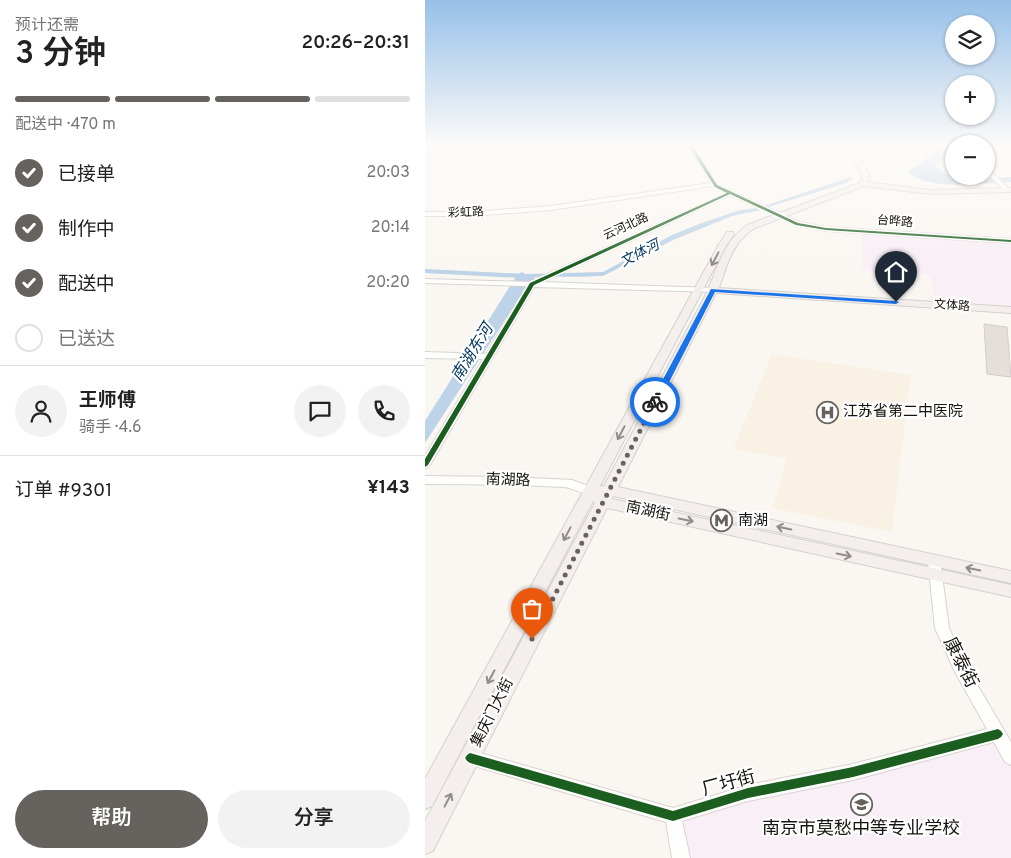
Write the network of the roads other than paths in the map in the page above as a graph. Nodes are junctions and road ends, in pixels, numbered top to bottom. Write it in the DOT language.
graph roads {
  1 [pos="708,185"];
  2 [pos="717,185"];
  3 [pos="843,185"];
  4 [pos="898,185"];
  5 [pos="1009,189"];
  6 [pos="730,193"];
  7 [pos="425,214"];
  8 [pos="774,215"];
  9 [pos="1011,241"];
  10 [pos="425,281"];
  11 [pos="533,283"];
  12 [pos="698,290"];
  13 [pos="713,290"];
  14 [pos="1011,310"];
  15 [pos="425,355"];
  16 [pos="485,357"];
  17 [pos="425,465"];
  18 [pos="425,480"];
  19 [pos="601,494"];
  20 [pos="935,568"];
  21 [pos="1011,577"];
  22 [pos="1011,591"];
  23 [pos="998,734"];
  24 [pos="1011,756"];
  25 [pos="470,758"];
  26 [pos="425,799"];
  27 [pos="673,816"];
  28 [pos="425,843"];
  29 [pos="681,858"];
  1 -- 7 [label="street, 彩虹路"];
  2 -- 6 [label="street, 台晔路"];
  3 -- 8 [label="main road, 集庆门大街"];
  4 -- 5 [label="main road"];
  6 -- 8 [label="street, 台晔路"];
  6 -- 11 [label="street, 云河北路"];
  8 -- 9 [label="street, 台晔路"];
  8 -- 12 [label="main road, 集庆门大街, one-way"];
  8 -- 13 [label="main road, 集庆门大街"];
  10 -- 11 [label="street"];
  11 -- 12 [label="street"];
  11 -- 16 [label="street"];
  12 -- 13 [label="street"];
  12 -- 19 [label="main road, 集庆门大街, one-way"];
  13 -- 14 [label="main road, 文体路"];
  13 -- 19 [label="main road, 集庆门大街"];
  15 -- 16 [label="street"];
  16 -- 17 [label="street"];
  18 -- 19 [label="street, 南湖路"];
  19 -- 20 [label="main road, 南湖街"];
  19 -- 25 [label="main road, 集庆门大街"];
  19 -- 26 [label="main road, 集庆门大街, one-way"];
  21 -- 20 [label="main road, 南湖街, one-way"];
  20 -- 22 [label="main road, 南湖街"];
  20 -- 23 [label="street, 康泰街"];
  23 -- 24 [label="street, 康泰街"];
  23 -- 27 [label="street, 厂圩街"];
  25 -- 27 [label="street"];
  28 -- 25 [label="main road, 集庆门大街, one-way"];
  27 -- 29 [label="street"];
}
